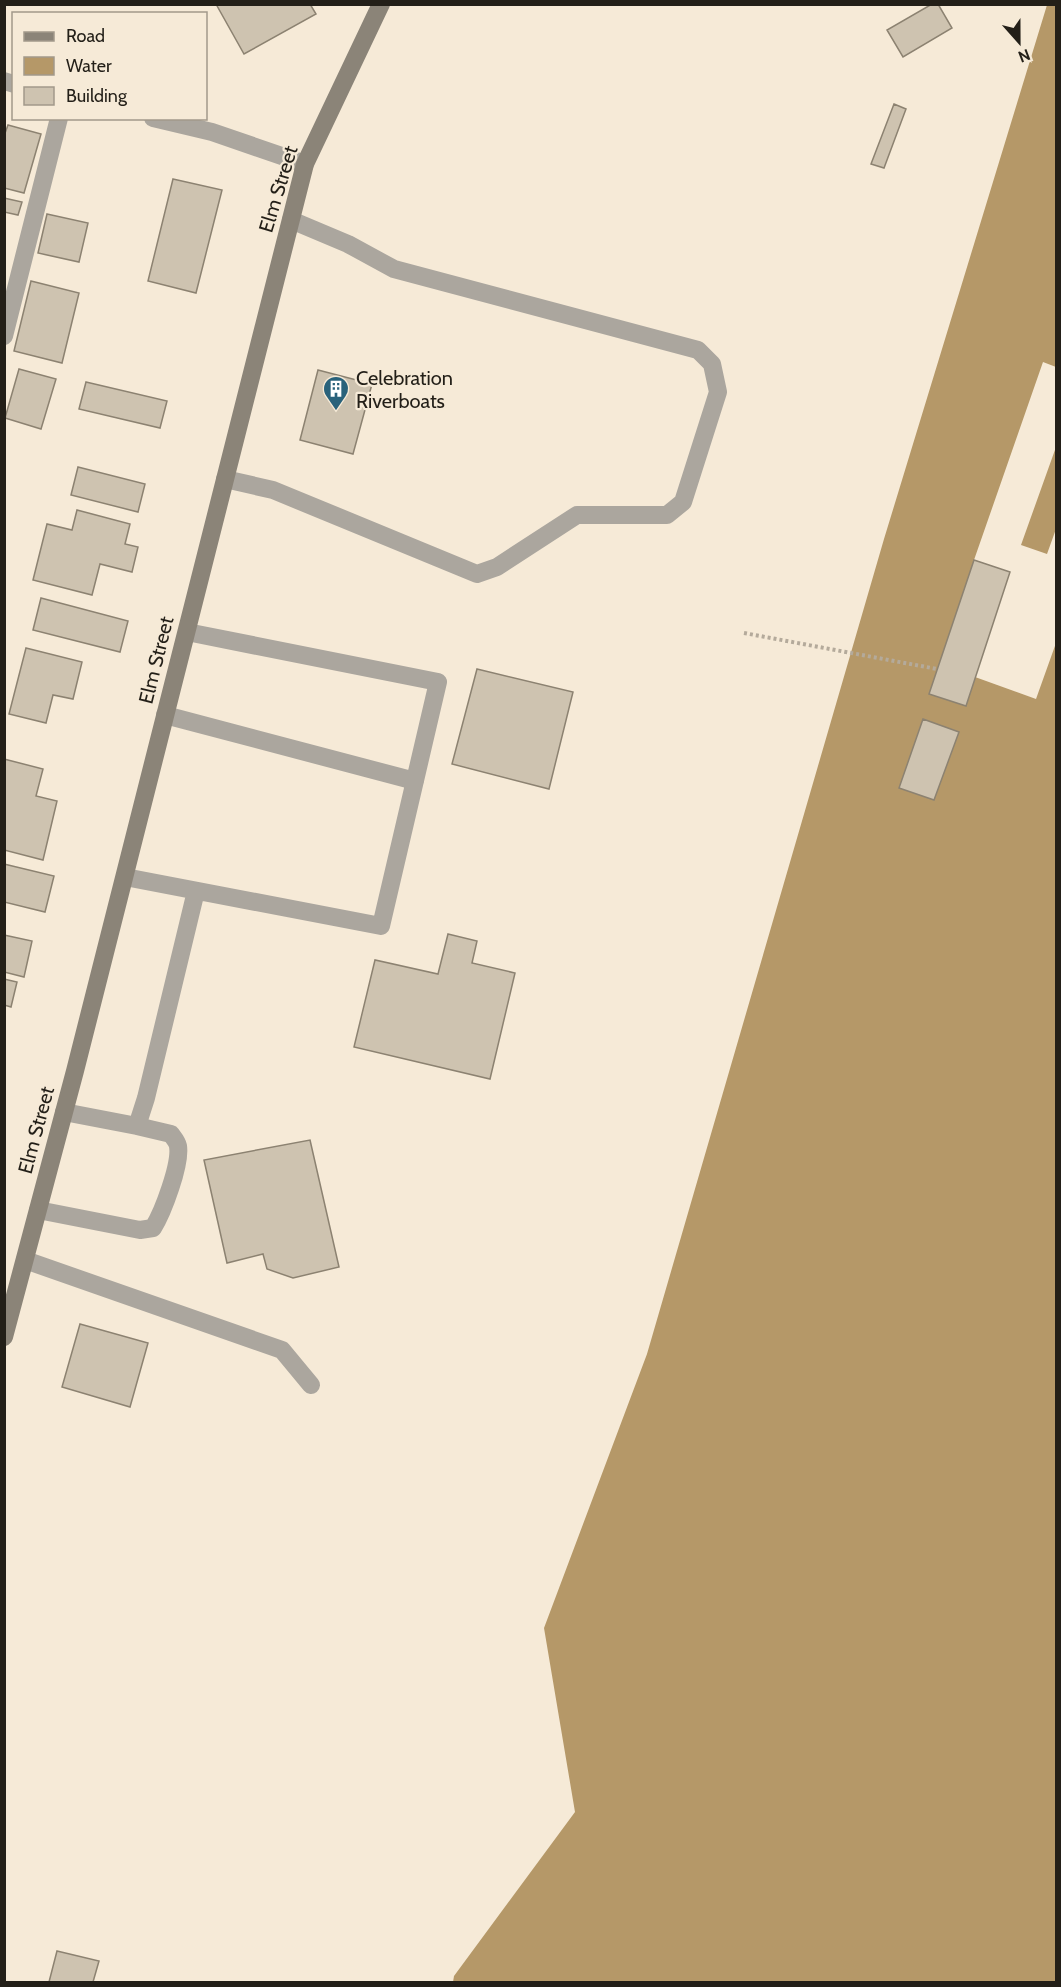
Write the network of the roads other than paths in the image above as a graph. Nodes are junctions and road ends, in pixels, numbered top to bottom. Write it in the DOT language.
graph roads {
  1 [pos="381,4"];
  2 [pos="58,120"];
  3 [pos="161,120"];
  4 [pos="305,164"];
  5 [pos="291,220"];
  6 [pos="4,336"];
  7 [pos="225,479"];
  8 [pos="187,632"];
  9 [pos="165,715"];
  10 [pos="415,781"];
  11 [pos="124,877"];
  12 [pos="196,891"];
  13 [pos="64,1112"];
  14 [pos="137,1126"];
  15 [pos="38,1210"];
  16 [pos="25,1260"];
  17 [pos="5,1330"];
  18 [pos="311,1385"];
  1 -- 4 [label="main road, Elm Street"];
  2 -- 6 [label="street"];
  3 -- 4 [label="street"];
  4 -- 5 [label="main road, Elm Street"];
  5 -- 7 [label="main road, Elm Street"];
  5 -- 7 [label="street"];
  7 -- 8 [label="main road, Elm Street"];
  8 -- 9 [label="main road, Elm Street"];
  8 -- 10 [label="street"];
  9 -- 10 [label="street"];
  9 -- 11 [label="main road, Elm Street"];
  10 -- 12 [label="street"];
  11 -- 12 [label="street"];
  11 -- 13 [label="main road, Elm Street"];
  12 -- 14 [label="street"];
  13 -- 14 [label="street"];
  13 -- 15 [label="main road, Elm Street"];
  14 -- 15 [label="street"];
  15 -- 16 [label="main road, Elm Street"];
  16 -- 17 [label="main road, Elm Street"];
  16 -- 18 [label="street"];
}
